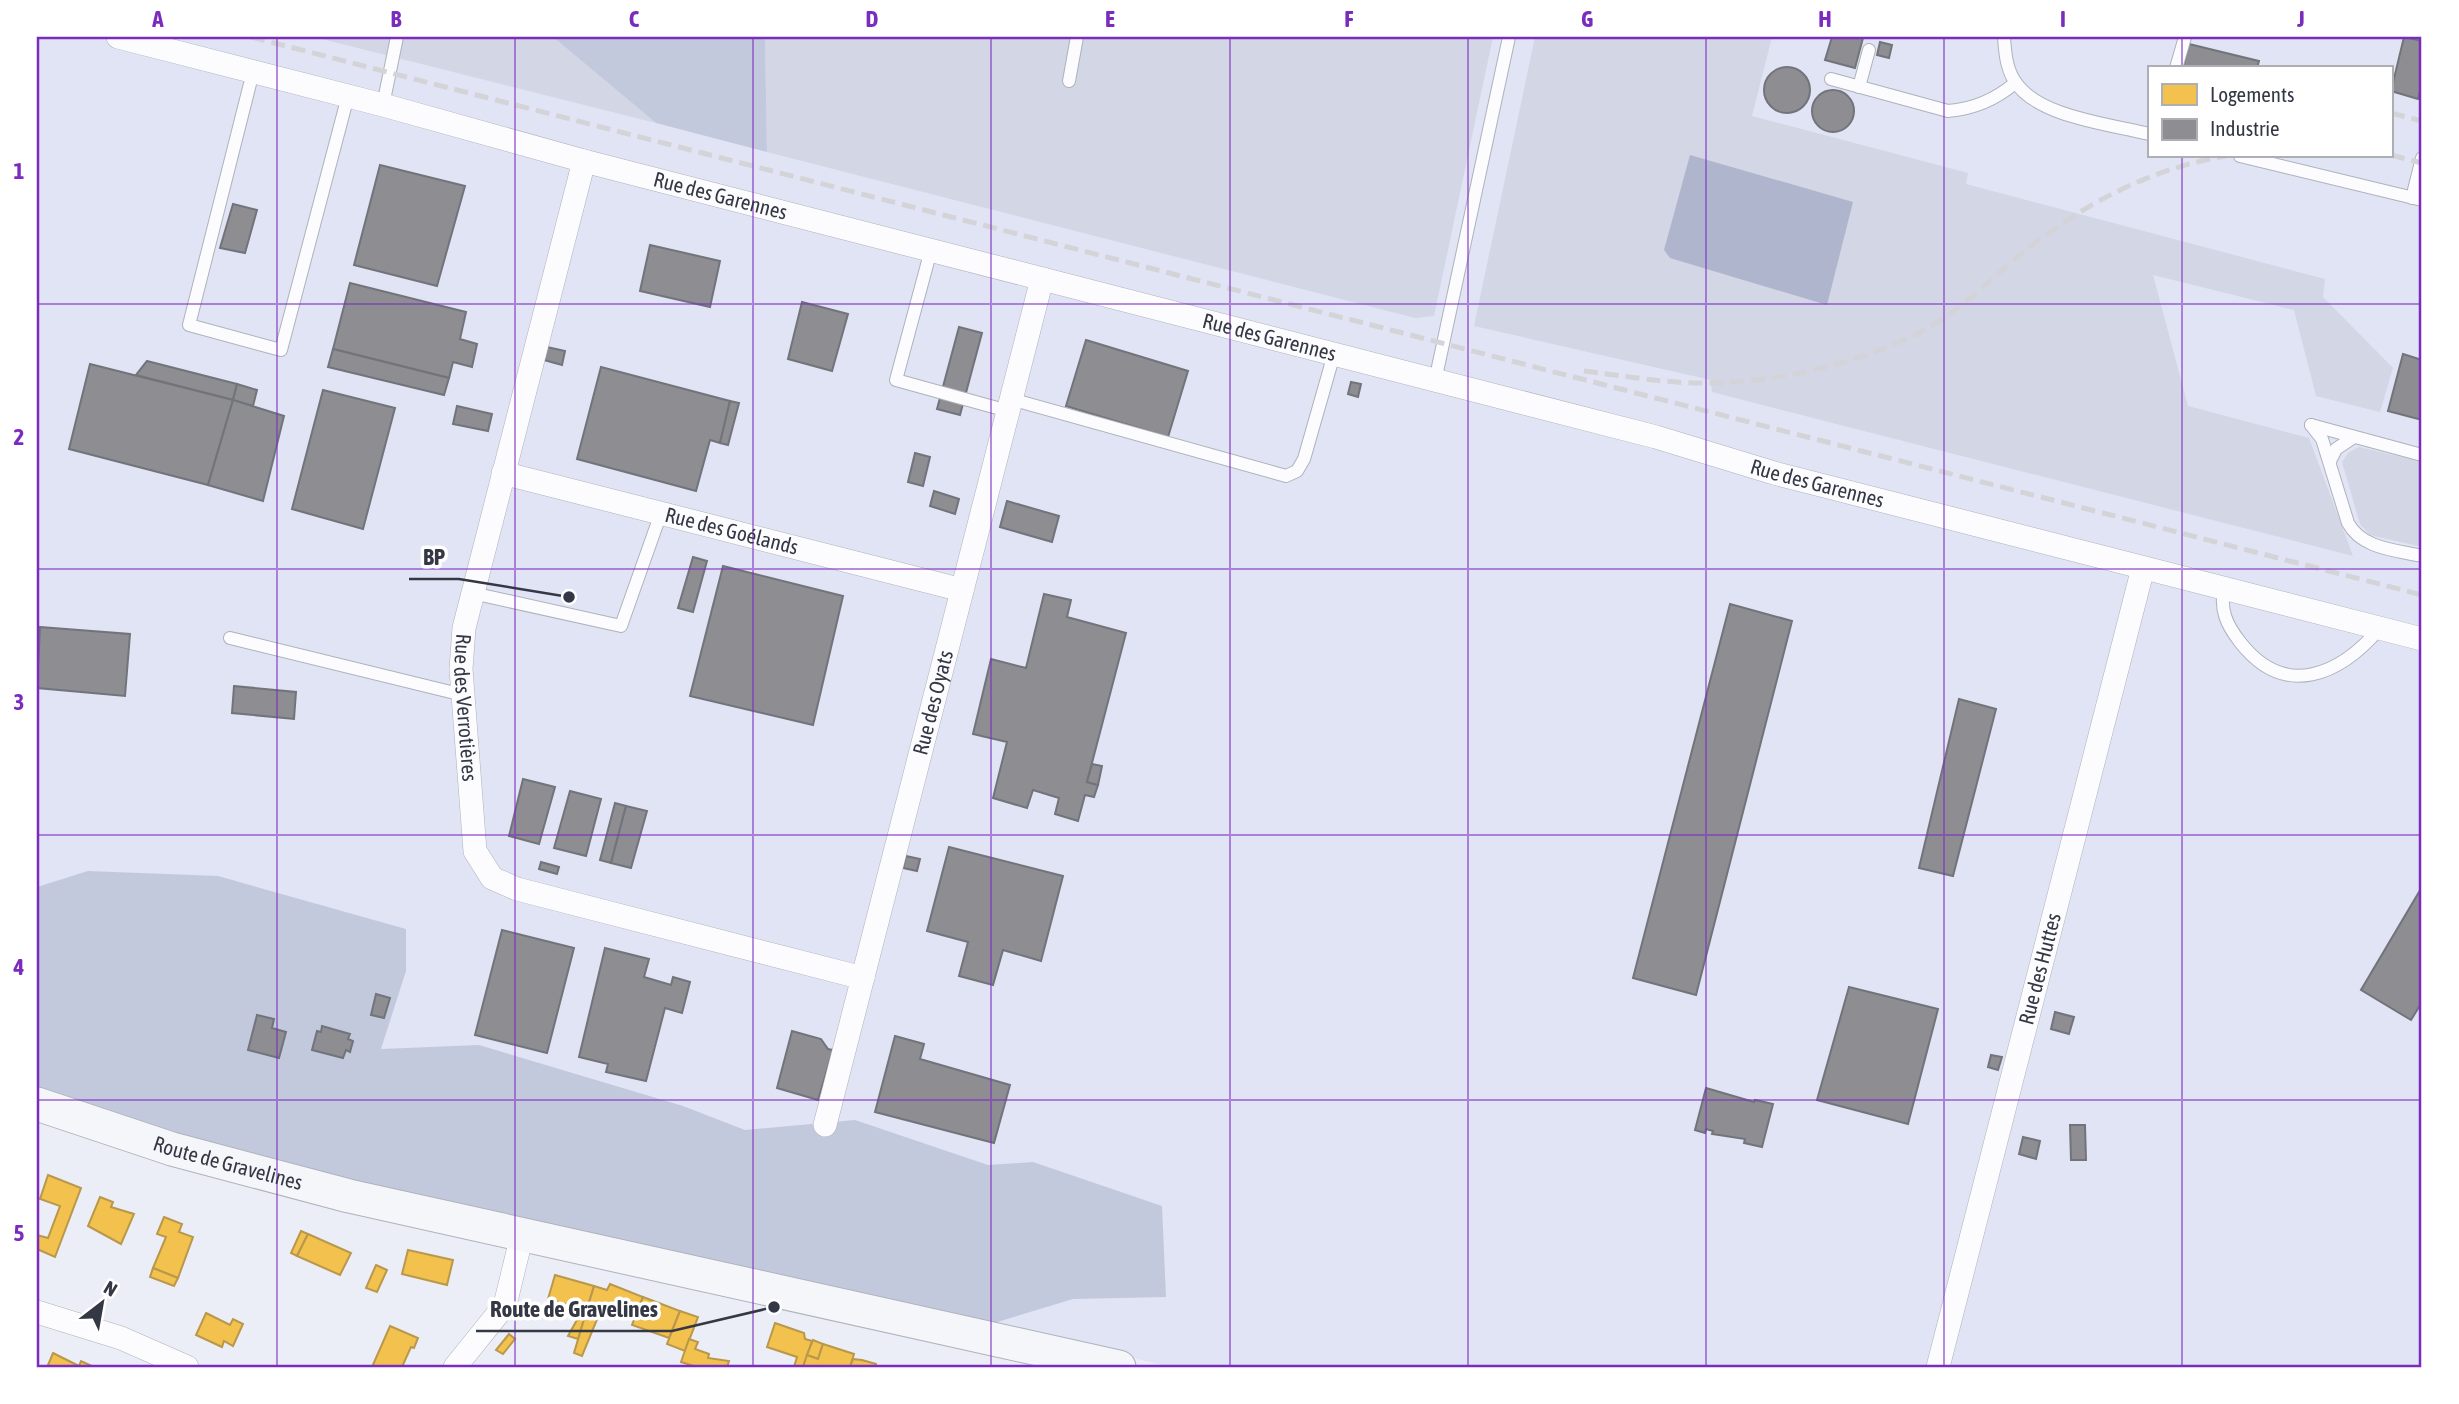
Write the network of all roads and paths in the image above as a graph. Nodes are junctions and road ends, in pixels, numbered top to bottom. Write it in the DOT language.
graph roads {
  1 [pos="118,37"];
  2 [pos="397,37"];
  3 [pos="1077,37"];
  4 [pos="1509,37"];
  5 [pos="2004,37"];
  6 [pos="2185,37"];
  7 [pos="1869,50"];
  8 [pos="2177,66"];
  9 [pos="253,72"];
  10 [pos="1831,79"];
  11 [pos="1069,81"];
  12 [pos="2015,83"];
  13 [pos="1859,87"];
  14 [pos="348,96"];
  15 [pos="383,105"];
  16 [pos="2148,134"];
  17 [pos="2248,158"];
  18 [pos="2422,158"];
  19 [pos="584,162"];
  20 [pos="2417,199"];
  21 [pos="931,250"];
  22 [pos="1042,279"];
  23 [pos="1334,355"];
  24 [pos="1435,381"];
  25 [pos="1010,405"];
  26 [pos="2354,437"];
  27 [pos="2422,455"];
  28 [pos="2330,461"];
  29 [pos="503,472"];
  30 [pos="661,513"];
  31 [pos="2422,556"];
  32 [pos="2143,568"];
  33 [pos="2224,588"];
  34 [pos="962,590"];
  35 [pos="472,593"];
  36 [pos="2381,628"];
  37 [pos="230,638"];
  38 [pos="2422,639"];
  39 [pos="463,695"];
  40 [pos="863,978"];
  41 [pos="37,1104"];
  42 [pos="825,1125"];
  43 [pos="522,1236"];
  44 [pos="39,1319"];
  45 [pos="187,1367"];
  46 [pos="456,1367"];
  47 [pos="1119,1367"];
  48 [pos="1938,1367"];
  1 -- 9 [label="street, Rue des Garennes"];
  2 -- 15 [label="lane"];
  3 -- 11 [label="lane"];
  4 -- 24 [label="lane"];
  5 -- 12 [label="lane"];
  6 -- 8 [label="lane"];
  7 -- 13 [label="lane"];
  9 -- 14 [label="street, Rue des Garennes"];
  9 -- 14 [label="lane"];
  10 -- 13 [label="lane"];
  12 -- 13 [label="lane"];
  12 -- 16 [label="lane"];
  14 -- 15 [label="street, Rue des Garennes"];
  15 -- 19 [label="street, Rue des Garennes"];
  17 -- 20 [label="lane"];
  18 -- 20 [label="lane"];
  19 -- 21 [label="street, Rue des Garennes"];
  19 -- 29 [label="street, Rue des Verrotières"];
  21 -- 22 [label="street, Rue des Garennes"];
  21 -- 25 [label="lane"];
  22 -- 23 [label="street, Rue des Garennes"];
  22 -- 25 [label="street, Rue des Oyats"];
  23 -- 24 [label="street, Rue des Garennes"];
  23 -- 25 [label="lane"];
  24 -- 32 [label="street, Rue des Garennes"];
  25 -- 34 [label="street, Rue des Oyats"];
  26 -- 27 [label="lane"];
  26 -- 28 [label="lane"];
  26 -- 28 [label="lane"];
  28 -- 31 [label="lane"];
  29 -- 30 [label="street, Rue des Goélands"];
  29 -- 35 [label="street, Rue des Verrotières"];
  30 -- 34 [label="street, Rue des Goélands"];
  30 -- 35 [label="lane"];
  32 -- 33 [label="street, Rue des Garennes"];
  32 -- 48 [label="street, Rue des Huttes"];
  33 -- 36 [label="street, Rue des Garennes"];
  33 -- 36 [label="lane"];
  34 -- 40 [label="street, Rue des Oyats"];
  35 -- 39 [label="street, Rue des Verrotières"];
  36 -- 38 [label="street, Rue des Garennes"];
  37 -- 39 [label="lane"];
  39 -- 40 [label="street, Rue des Verrotières"];
  40 -- 42 [label="street, Rue des Oyats"];
  41 -- 43 [label="main road, Route de Gravelines"];
  43 -- 46 [label="street"];
  43 -- 47 [label="main road, Route de Gravelines"];
  44 -- 45 [label="street"];
}
